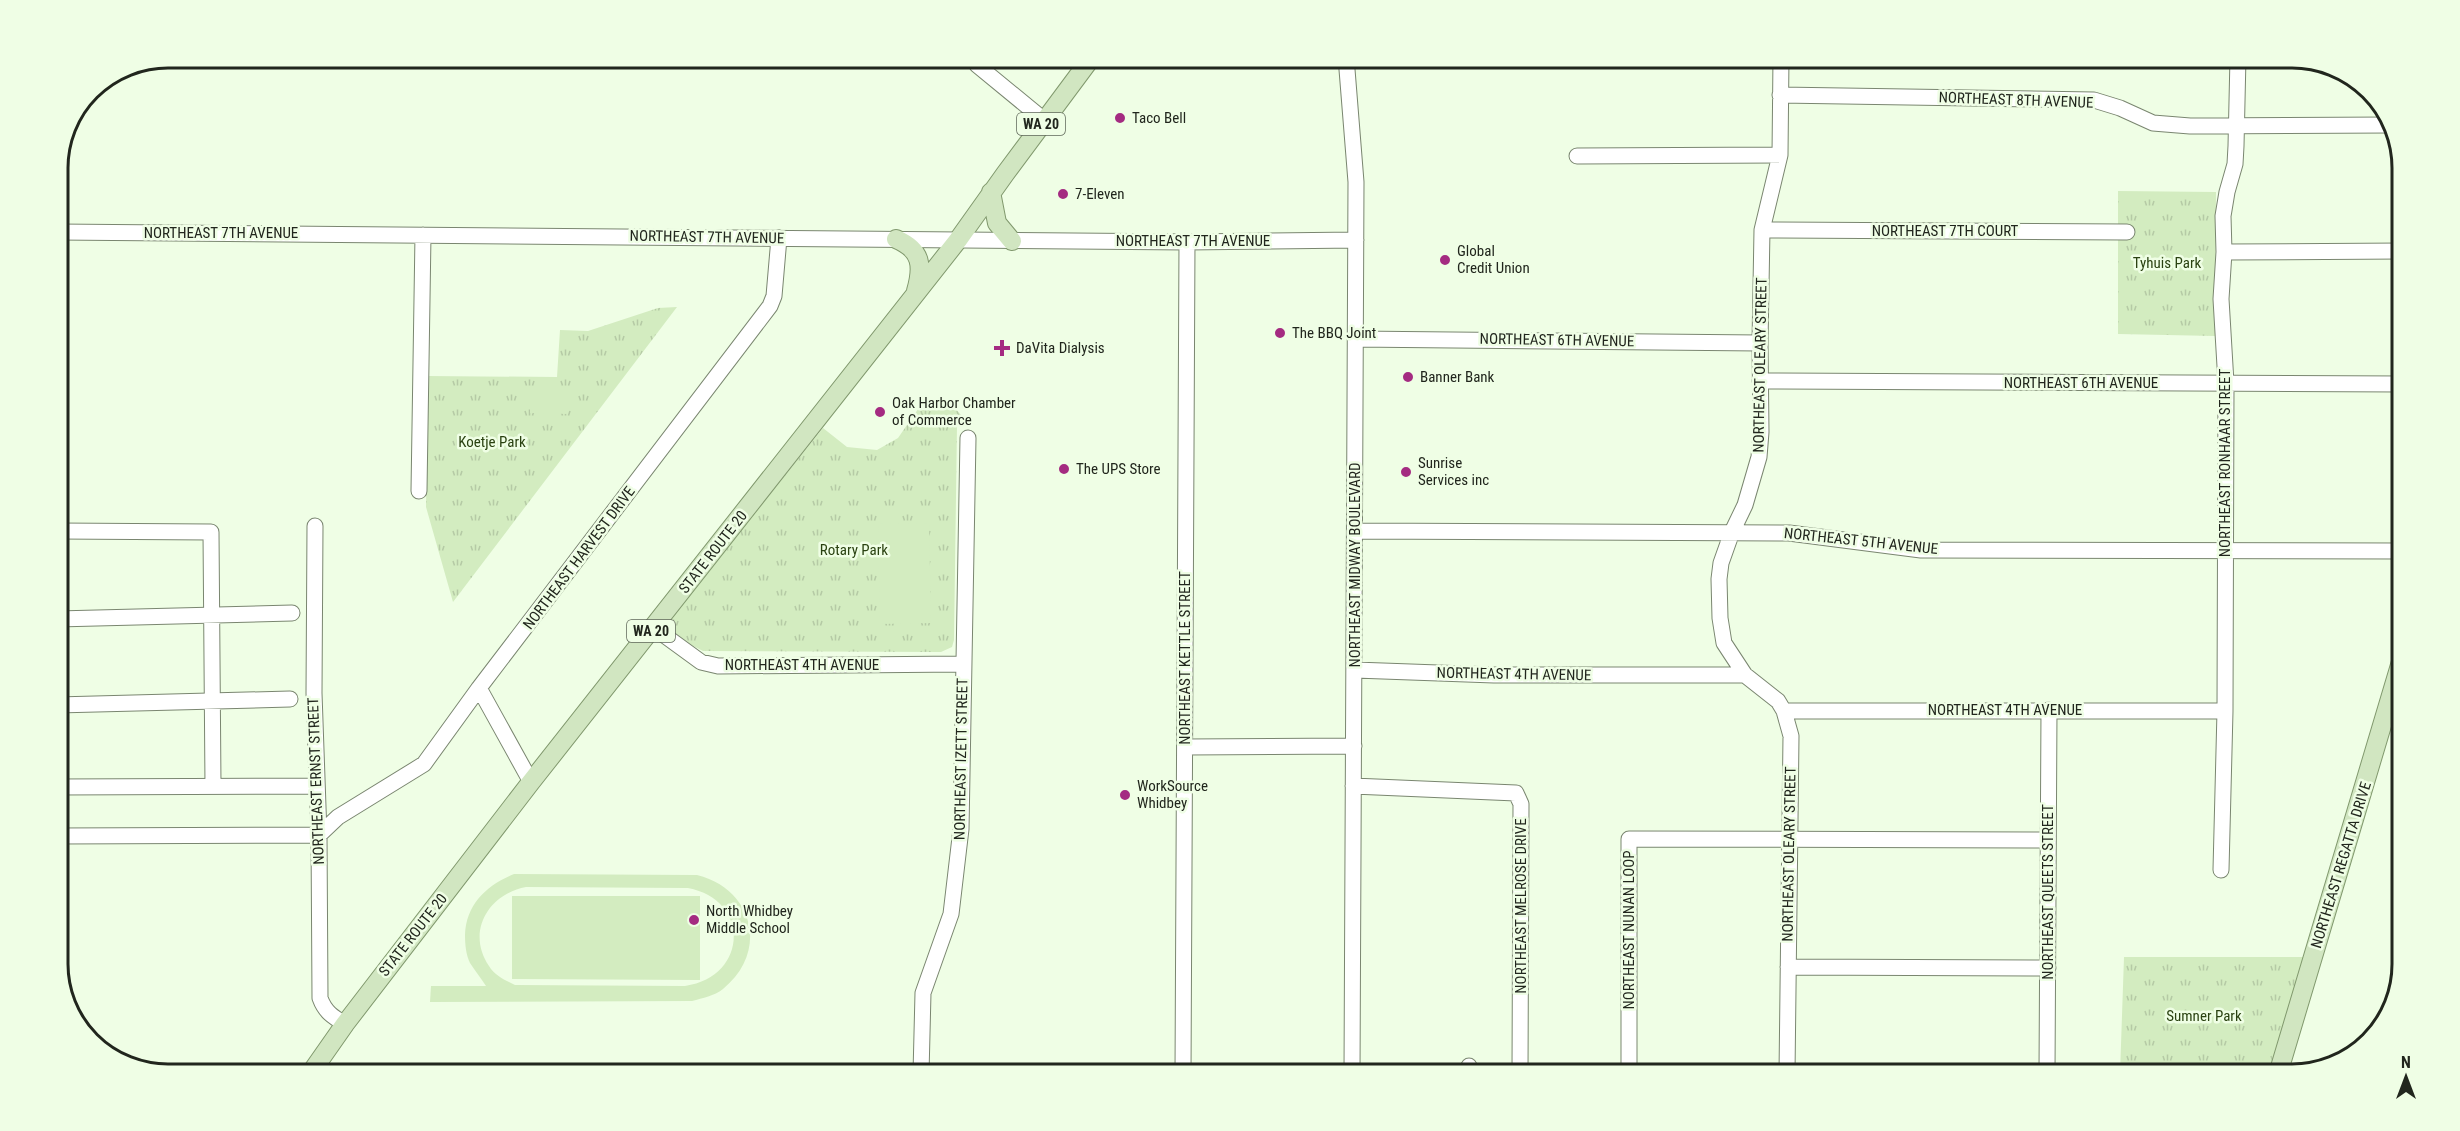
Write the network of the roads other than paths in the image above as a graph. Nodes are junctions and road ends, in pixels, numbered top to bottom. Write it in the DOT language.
graph roads {
  1 [pos="981,68"];
  2 [pos="1084,68"];
  3 [pos="1347,68"];
  4 [pos="1781,68"];
  5 [pos="2238,68"];
  6 [pos="1780,95"];
  7 [pos="1044,120"];
  8 [pos="2237,124"];
  9 [pos="2383,125"];
  10 [pos="1780,155"];
  11 [pos="1577,156"];
  12 [pos="991,192"];
  13 [pos="1762,230"];
  14 [pos="68,232"];
  15 [pos="2127,232"];
  16 [pos="423,235"];
  17 [pos="779,238"];
  18 [pos="896,239"];
  19 [pos="958,240"];
  20 [pos="1356,240"];
  21 [pos="1012,241"];
  22 [pos="1187,242"];
  23 [pos="2392,251"];
  24 [pos="2224,252"];
  25 [pos="915,295"];
  26 [pos="1355,339"];
  27 [pos="1760,343"];
  28 [pos="1760,381"];
  29 [pos="2226,383"];
  30 [pos="2392,384"];
  31 [pos="968,438"];
  32 [pos="419,491"];
  33 [pos="315,526"];
  34 [pos="68,531"];
  35 [pos="1355,531"];
  36 [pos="1732,532"];
  37 [pos="2392,551"];
  38 [pos="2225,552"];
  39 [pos="292,613"];
  40 [pos="212,616"];
  41 [pos="68,619"];
  42 [pos="654,627"];
  43 [pos="962,664"];
  44 [pos="1355,670"];
  45 [pos="1745,675"];
  46 [pos="479,688"];
  47 [pos="2392,692"];
  48 [pos="290,699"];
  49 [pos="212,702"];
  50 [pos="68,705"];
  51 [pos="2049,710"];
  52 [pos="1784,711"];
  53 [pos="2225,711"];
  54 [pos="1353,746"];
  55 [pos="1185,747"];
  56 [pos="531,782"];
  57 [pos="213,786"];
  58 [pos="317,786"];
  59 [pos="1353,786"];
  60 [pos="68,787"];
  61 [pos="319,835"];
  62 [pos="68,836"];
  63 [pos="1790,838"];
  64 [pos="2048,840"];
  65 [pos="2221,870"];
  66 [pos="1788,967"];
  67 [pos="2048,968"];
  68 [pos="345,1024"];
  69 [pos="317,1064"];
  70 [pos="921,1064"];
  71 [pos="1183,1064"];
  72 [pos="1353,1064"];
  73 [pos="1520,1064"];
  74 [pos="1629,1064"];
  75 [pos="1787,1064"];
  76 [pos="2047,1064"];
  77 [pos="2281,1064"];
  1 -- 7 [label="street"];
  2 -- 7 [label="main road, STATE ROUTE 20 / WA 20"];
  3 -- 20 [label="street, NORTHEAST MIDWAY BOULEVARD"];
  4 -- 6 [label="street, NORTHEAST OLEARY STREET"];
  5 -- 8 [label="street, NORTHEAST RONHAAR STREET"];
  6 -- 8 [label="street, NORTHEAST 8TH AVENUE"];
  6 -- 10 [label="street, NORTHEAST OLEARY STREET"];
  7 -- 12 [label="main road, STATE ROUTE 20 / WA 20"];
  8 -- 9 [label="street, NORTHEAST 8TH AVENUE"];
  8 -- 24 [label="street, NORTHEAST RONHAAR STREET"];
  10 -- 11 [label="street"];
  10 -- 13 [label="street, NORTHEAST OLEARY STREET"];
  12 -- 19 [label="main road, STATE ROUTE 20 / WA 20"];
  12 -- 21 [label="main road"];
  13 -- 15 [label="street, NORTHEAST 7TH COURT"];
  13 -- 27 [label="street, NORTHEAST OLEARY STREET"];
  14 -- 16 [label="street, NORTHEAST 7TH AVENUE"];
  16 -- 17 [label="street, NORTHEAST 7TH AVENUE"];
  16 -- 32 [label="street"];
  17 -- 18 [label="street, NORTHEAST 7TH AVENUE"];
  17 -- 46 [label="street, NORTHEAST HARVEST DRIVE"];
  18 -- 19 [label="street, NORTHEAST 7TH AVENUE"];
  18 -- 25 [label="main road"];
  19 -- 21 [label="street, NORTHEAST 7TH AVENUE"];
  19 -- 25 [label="main road, STATE ROUTE 20 / WA 20"];
  20 -- 22 [label="street, NORTHEAST 7TH AVENUE"];
  20 -- 26 [label="street, NORTHEAST MIDWAY BOULEVARD"];
  21 -- 22 [label="street, NORTHEAST 7TH AVENUE"];
  22 -- 55 [label="street, NORTHEAST KETTLE STREET"];
  23 -- 24 [label="street"];
  24 -- 29 [label="street, NORTHEAST RONHAAR STREET"];
  25 -- 42 [label="main road, STATE ROUTE 20 / WA 20"];
  26 -- 27 [label="street, NORTHEAST 6TH AVENUE"];
  26 -- 35 [label="street, NORTHEAST MIDWAY BOULEVARD"];
  27 -- 28 [label="street, NORTHEAST OLEARY STREET"];
  28 -- 29 [label="street, NORTHEAST 6TH AVENUE"];
  28 -- 36 [label="street, NORTHEAST OLEARY STREET"];
  29 -- 30 [label="street, NORTHEAST 6TH AVENUE"];
  29 -- 38 [label="street, NORTHEAST RONHAAR STREET"];
  31 -- 43 [label="street, NORTHEAST IZETT STREET"];
  33 -- 58 [label="street, NORTHEAST ERNST STREET"];
  34 -- 40 [label="street"];
  35 -- 36 [label="street, NORTHEAST 5TH AVENUE"];
  35 -- 44 [label="street, NORTHEAST MIDWAY BOULEVARD"];
  36 -- 38 [label="street, NORTHEAST 5TH AVENUE"];
  36 -- 45 [label="street, NORTHEAST OLEARY STREET"];
  37 -- 38 [label="street, NORTHEAST 5TH AVENUE"];
  38 -- 53 [label="street, NORTHEAST RONHAAR STREET"];
  39 -- 40 [label="street"];
  40 -- 41 [label="street"];
  40 -- 49 [label="street"];
  42 -- 43 [label="street, NORTHEAST 4TH AVENUE"];
  42 -- 56 [label="main road, STATE ROUTE 20 / WA 20"];
  43 -- 70 [label="street, NORTHEAST IZETT STREET"];
  44 -- 45 [label="street, NORTHEAST 4TH AVENUE"];
  44 -- 54 [label="street, NORTHEAST MIDWAY BOULEVARD"];
  45 -- 52 [label="street, NORTHEAST OLEARY STREET"];
  46 -- 56 [label="street"];
  46 -- 61 [label="street, NORTHEAST HARVEST DRIVE"];
  47 -- 77 [label="main road, NORTHEAST REGATTA DRIVE"];
  48 -- 49 [label="street"];
  49 -- 50 [label="street"];
  49 -- 57 [label="street"];
  51 -- 52 [label="street, NORTHEAST 4TH AVENUE"];
  51 -- 53 [label="street, NORTHEAST 4TH AVENUE"];
  51 -- 64 [label="street, NORTHEAST QUEETS STREET"];
  52 -- 63 [label="street, NORTHEAST OLEARY STREET"];
  53 -- 65 [label="street, NORTHEAST RONHAAR STREET"];
  54 -- 55 [label="street"];
  54 -- 59 [label="street, NORTHEAST MIDWAY BOULEVARD"];
  55 -- 71 [label="street, NORTHEAST KETTLE STREET"];
  56 -- 68 [label="main road, STATE ROUTE 20 / WA 20"];
  57 -- 58 [label="street"];
  57 -- 60 [label="street"];
  58 -- 61 [label="street, NORTHEAST ERNST STREET"];
  59 -- 72 [label="street, NORTHEAST MIDWAY BOULEVARD"];
  59 -- 73 [label="street, NORTHEAST MELROSE DRIVE"];
  61 -- 62 [label="street"];
  61 -- 68 [label="street, NORTHEAST ERNST STREET"];
  63 -- 64 [label="street"];
  63 -- 66 [label="street, NORTHEAST OLEARY STREET"];
  63 -- 74 [label="street, NORTHEAST NUNAN LOOP"];
  64 -- 67 [label="street, NORTHEAST QUEETS STREET"];
  66 -- 67 [label="street"];
  66 -- 75 [label="street, NORTHEAST OLEARY STREET"];
  67 -- 76 [label="street, NORTHEAST QUEETS STREET"];
  68 -- 69 [label="main road, STATE ROUTE 20 / WA 20"];
}
